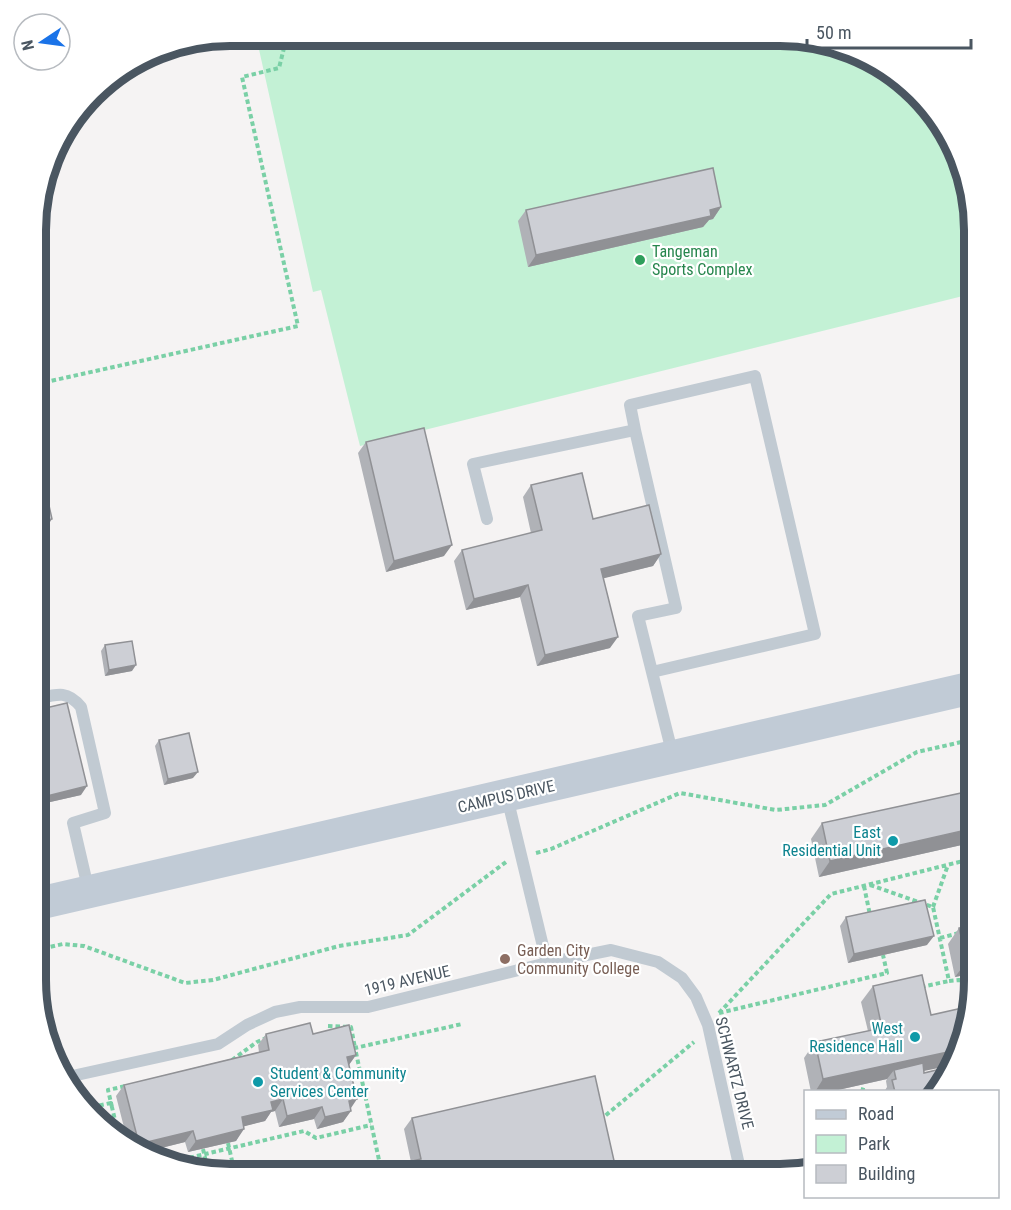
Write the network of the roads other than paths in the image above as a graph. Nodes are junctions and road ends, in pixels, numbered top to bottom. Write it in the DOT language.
graph roads {
  1 [pos="635,429"];
  2 [pos="487,519"];
  3 [pos="652,672"];
  4 [pos="964,690"];
  5 [pos="46,697"];
  6 [pos="673,758"];
  7 [pos="506,796"];
  8 [pos="89,892"];
  9 [pos="46,902"];
  10 [pos="658,962"];
  11 [pos="547,963"];
  12 [pos="73,1076"];
  13 [pos="739,1163"];
  1 -- 2 [label="lane"];
  1 -- 3 [label="lane"];
  1 -- 3 [label="lane"];
  3 -- 6 [label="lane"];
  4 -- 6 [label="main road, CAMPUS DRIVE"];
  5 -- 8 [label="lane"];
  6 -- 7 [label="main road, CAMPUS DRIVE"];
  7 -- 8 [label="main road, CAMPUS DRIVE"];
  7 -- 11 [label="lane"];
  8 -- 9 [label="main road, CAMPUS DRIVE"];
  10 -- 11 [label="lane, 1919 AVENUE"];
  10 -- 13 [label="lane, SCHWARTZ DRIVE"];
  11 -- 12 [label="lane, 1919 AVENUE"];
}
